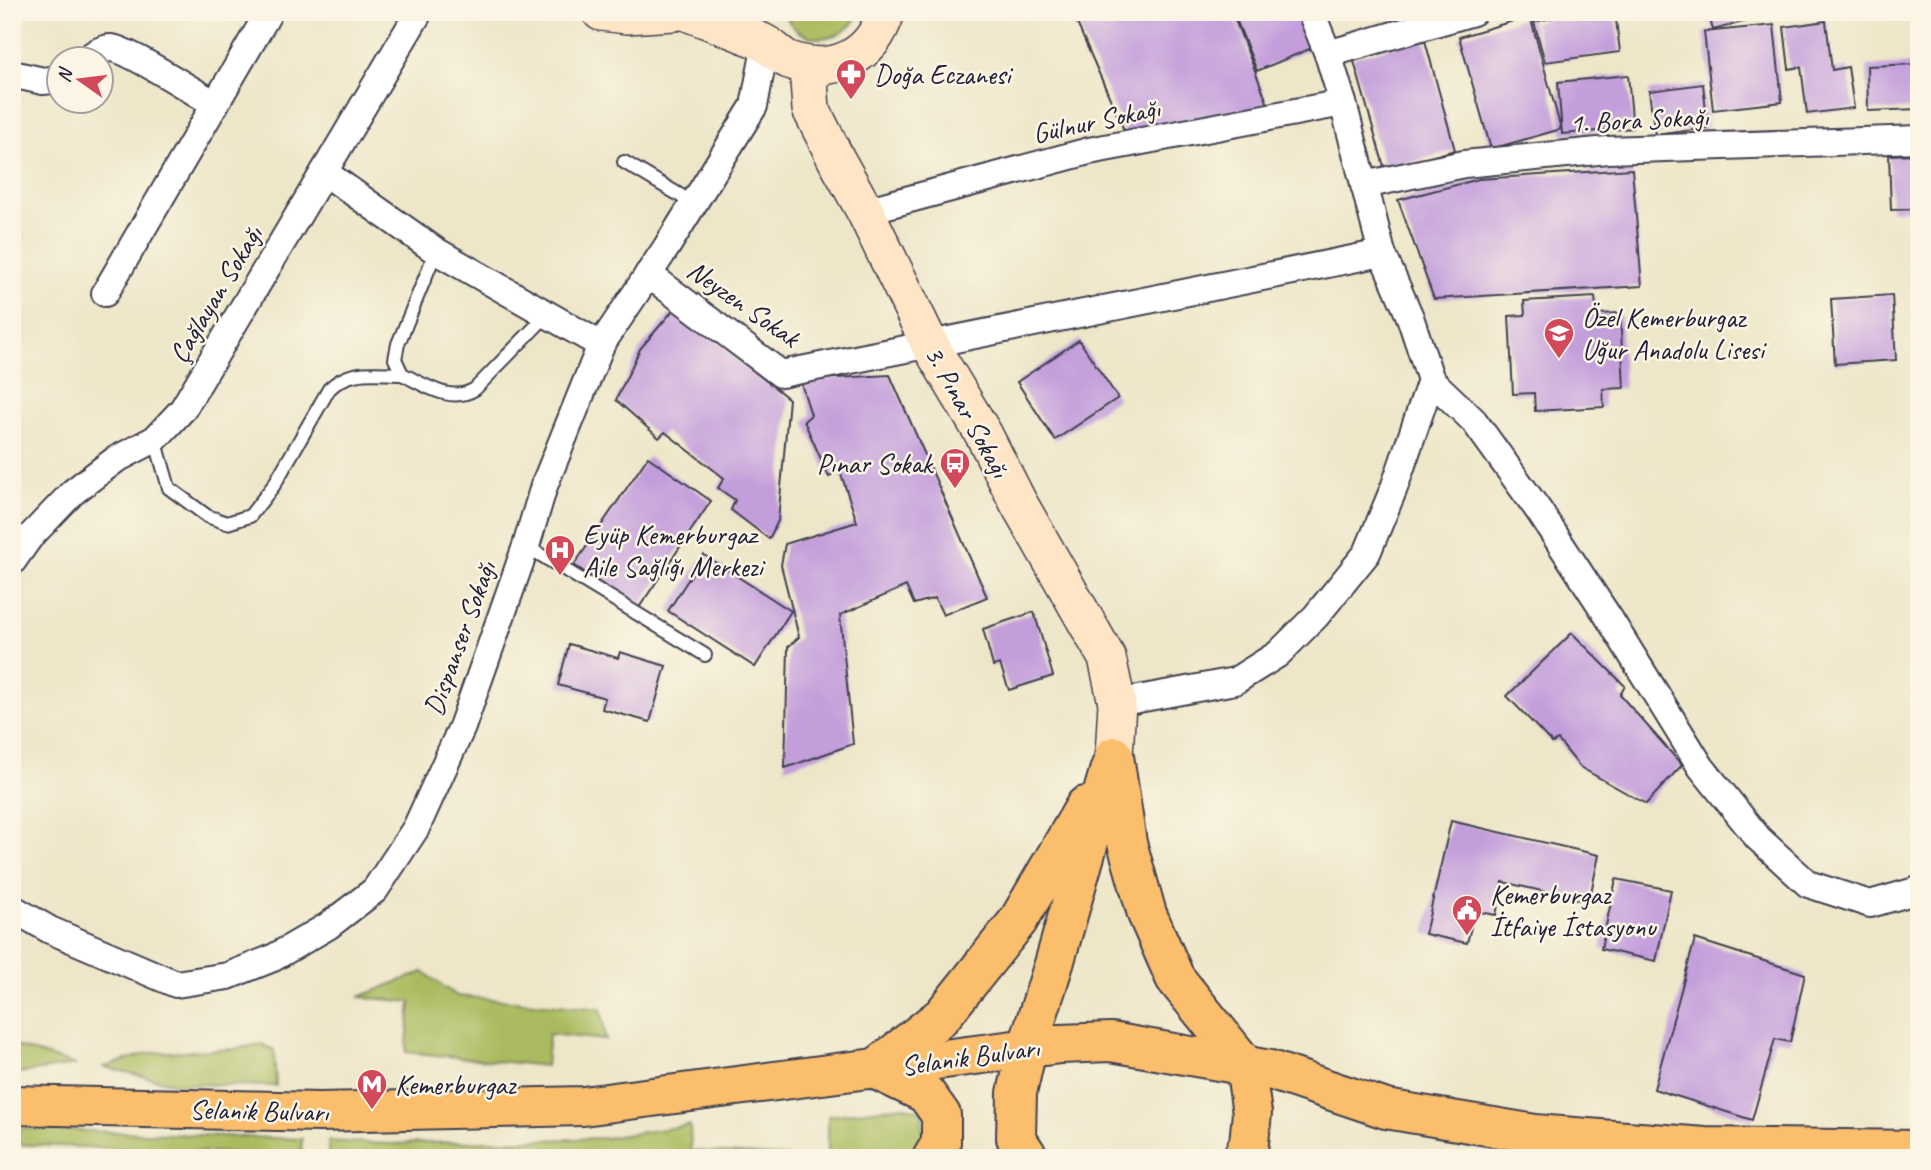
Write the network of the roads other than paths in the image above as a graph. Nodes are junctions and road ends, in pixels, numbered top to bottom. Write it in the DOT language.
graph roads {
  1 [pos="269,12"];
  2 [pos="419,12"];
  3 [pos="601,12"];
  4 [pos="673,12"];
  5 [pos="687,12"];
  6 [pos="916,12"];
  7 [pos="1311,12"];
  8 [pos="1473,12"];
  9 [pos="884,20"];
  10 [pos="759,28"];
  11 [pos="116,50"];
  12 [pos="1328,54"];
  13 [pos="808,66"];
  14 [pos="12,74"];
  15 [pos="46,81"];
  16 [pos="1343,103"];
  17 [pos="215,104"];
  18 [pos="1919,139"];
  19 [pos="624,162"];
  20 [pos="324,172"];
  21 [pos="1364,185"];
  22 [pos="693,203"];
  23 [pos="865,211"];
  24 [pos="436,251"];
  25 [pos="1382,253"];
  26 [pos="648,274"];
  27 [pos="105,293"];
  28 [pos="547,315"];
  29 [pos="601,345"];
  30 [pos="929,345"];
  31 [pos="402,374"];
  32 [pos="1431,380"];
  33 [pos="155,439"];
  34 [pos="526,546"];
  35 [pos="12,562"];
  36 [pos="705,655"];
  37 [pos="1117,703"];
  38 [pos="1114,756"];
  39 [pos="1919,890"];
  40 [pos="12,908"];
  41 [pos="1027,1049"];
  42 [pos="1245,1065"];
  43 [pos="874,1069"];
  44 [pos="12,1105"];
  45 [pos="1919,1150"];
  46 [pos="932,1158"];
  47 [pos="1029,1158"];
  48 [pos="1242,1158"];
  1 -- 17 [label="street"];
  2 -- 20 [label="street, Çağlayan Sokağı"];
  3 -- 4 [label="street"];
  5 -- 10 [label="street"];
  6 -- 9 [label="street"];
  7 -- 12 [label="street"];
  8 -- 12 [label="street"];
  9 -- 13 [label="street"];
  10 -- 13 [label="street"];
  10 -- 22 [label="street, Dispanser Sokağı"];
  11 -- 17 [label="street"];
  12 -- 16 [label="street"];
  13 -- 23 [label="street, 3. Pınar Sokağı"];
  14 -- 15 [label="street"];
  16 -- 21 [label="street"];
  16 -- 23 [label="street, Gülnur Sokağı"];
  17 -- 27 [label="street"];
  18 -- 21 [label="street, 1. Bora Sokağı"];
  19 -- 22 [label="lane"];
  20 -- 24 [label="street"];
  20 -- 33 [label="street, Çağlayan Sokağı"];
  21 -- 25 [label="street"];
  22 -- 26 [label="street, Dispanser Sokağı"];
  23 -- 30 [label="street, 3. Pınar Sokağı"];
  24 -- 28 [label="street"];
  24 -- 31 [label="lane"];
  25 -- 30 [label="street, Neyzen Sokak"];
  25 -- 32 [label="street"];
  26 -- 29 [label="street, Dispanser Sokağı"];
  26 -- 30 [label="street, Neyzen Sokak"];
  28 -- 29 [label="street"];
  28 -- 31 [label="lane"];
  29 -- 34 [label="street, Dispanser Sokağı"];
  30 -- 37 [label="street, 3. Pınar Sokağı"];
  31 -- 33 [label="lane"];
  32 -- 37 [label="street"];
  32 -- 39 [label="street"];
  33 -- 35 [label="street, Çağlayan Sokağı"];
  34 -- 36 [label="lane"];
  34 -- 40 [label="street, Dispanser Sokağı"];
  37 -- 38 [label="street, 3. Pınar Sokağı"];
  38 -- 41 [label="main road"];
  38 -- 42 [label="main road"];
  38 -- 43 [label="main road"];
  41 -- 42 [label="main road, Selanik Bulvarı"];
  41 -- 43 [label="main road, Selanik Bulvarı"];
  41 -- 47 [label="main road"];
  42 -- 45 [label="main road, Selanik Bulvarı"];
  42 -- 48 [label="main road"];
  43 -- 44 [label="main road, Selanik Bulvarı"];
  43 -- 46 [label="main road"];
}
